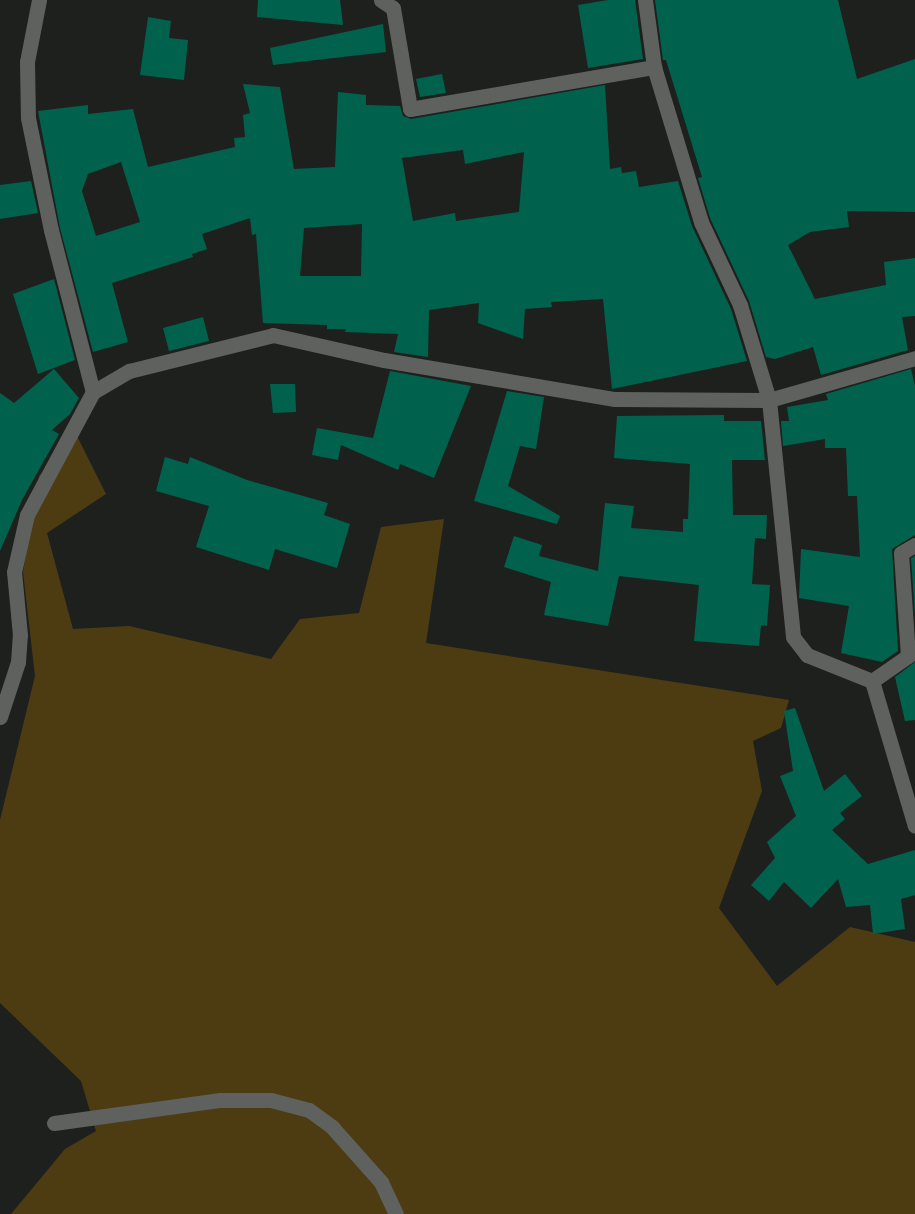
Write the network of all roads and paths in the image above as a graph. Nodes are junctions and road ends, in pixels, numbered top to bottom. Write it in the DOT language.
graph roads {
  1 [pos="39,0"];
  2 [pos="381,0"];
  3 [pos="645,0"];
  4 [pos="654,67"];
  5 [pos="915,358"];
  6 [pos="93,392"];
  7 [pos="769,400"];
  8 [pos="915,545"];
  9 [pos="872,681"];
  10 [pos="0,717"];
  11 [pos="915,826"];
  12 [pos="54,1123"];
  13 [pos="396,1214"];
  1 -- 6 [label="street"];
  2 -- 4 [label="street"];
  3 -- 4 [label="street"];
  4 -- 7 [label="street"];
  5 -- 7 [label="street"];
  6 -- 7 [label="street"];
  6 -- 10 [label="street"];
  7 -- 9 [label="street"];
  8 -- 9 [label="street"];
  9 -- 11 [label="street"];
  12 -- 13 [label="street"];
}
